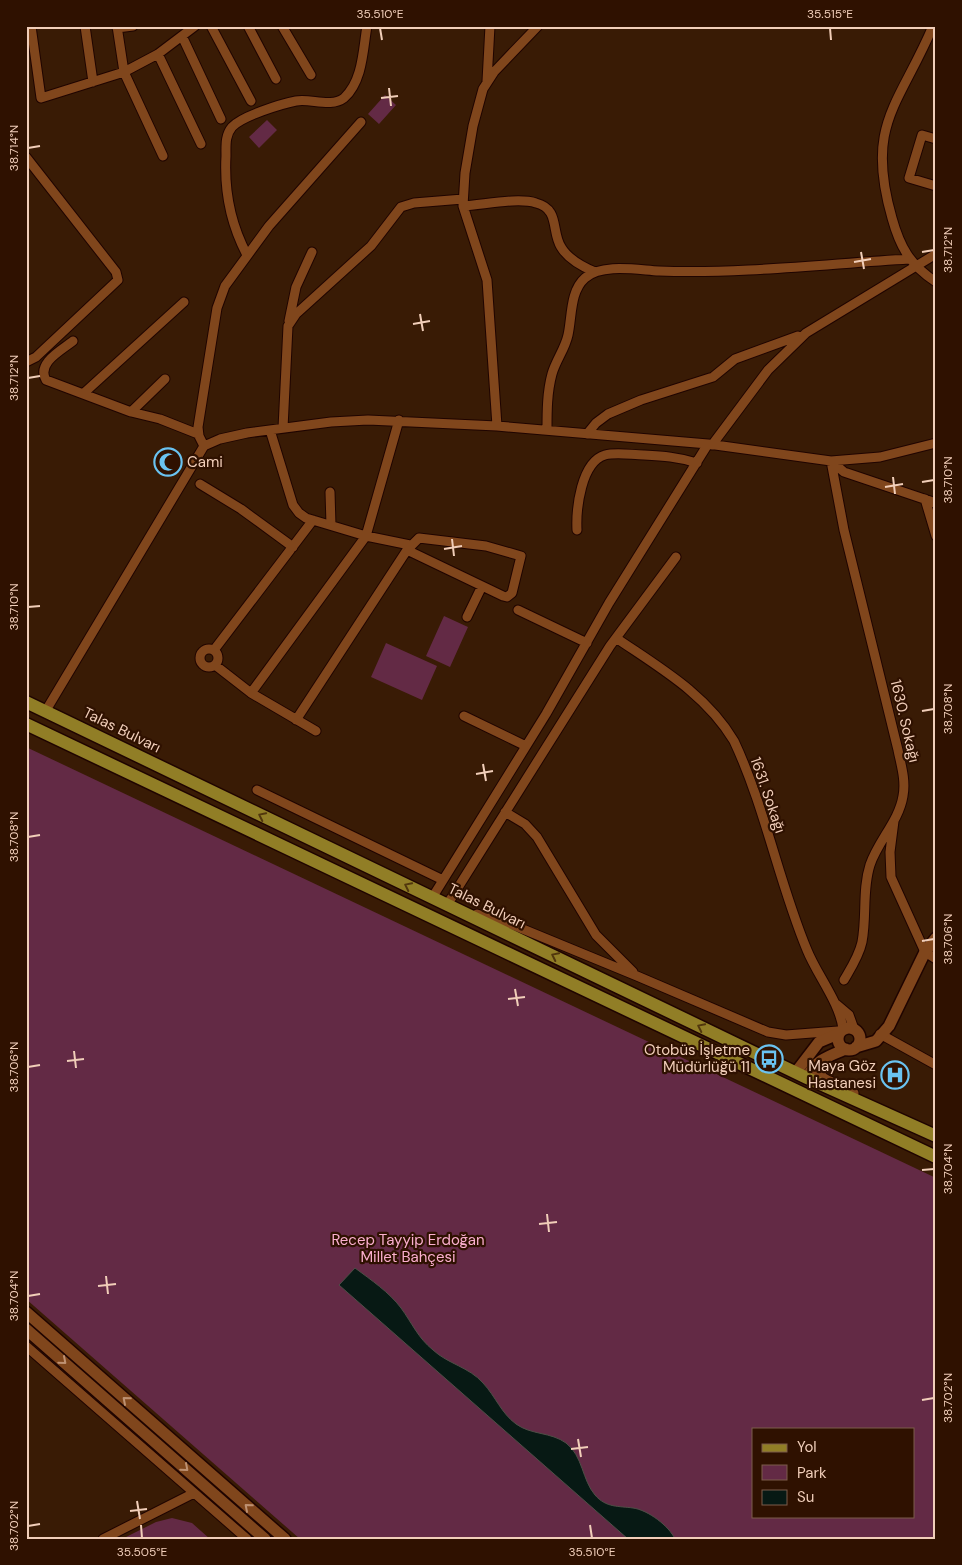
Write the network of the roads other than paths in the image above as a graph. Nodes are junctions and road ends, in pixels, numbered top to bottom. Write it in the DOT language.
graph roads {
  1 [pos="31,26"];
  2 [pos="85,26"];
  3 [pos="133,26"];
  4 [pos="195,26"];
  5 [pos="211,26"];
  6 [pos="248,26"];
  7 [pos="282,26"];
  8 [pos="367,26"];
  9 [pos="490,26"];
  10 [pos="538,26"];
  11 [pos="932,26"];
  12 [pos="117,27"];
  13 [pos="182,36"];
  14 [pos="158,54"];
  15 [pos="124,72"];
  16 [pos="311,75"];
  17 [pos="276,79"];
  18 [pos="93,82"];
  19 [pos="487,82"];
  20 [pos="251,101"];
  21 [pos="221,118"];
  22 [pos="361,122"];
  23 [pos="936,139"];
  24 [pos="201,144"];
  25 [pos="163,156"];
  26 [pos="26,157"];
  27 [pos="936,186"];
  28 [pos="463,203"];
  29 [pos="312,252"];
  30 [pos="936,254"];
  31 [pos="247,255"];
  32 [pos="911,262"];
  33 [pos="595,272"];
  34 [pos="936,282"];
  35 [pos="184,302"];
  36 [pos="288,326"];
  37 [pos="806,333"];
  38 [pos="73,341"];
  39 [pos="26,362"];
  40 [pos="165,379"];
  41 [pos="84,393"];
  42 [pos="131,412"];
  43 [pos="399,420"];
  44 [pos="497,426"];
  45 [pos="283,428"];
  46 [pos="270,430"];
  47 [pos="547,430"];
  48 [pos="198,434"];
  49 [pos="587,434"];
  50 [pos="936,443"];
  51 [pos="710,444"];
  52 [pos="204,446"];
  53 [pos="831,461"];
  54 [pos="697,463"];
  55 [pos="200,484"];
  56 [pos="330,492"];
  57 [pos="925,499"];
  58 [pos="936,503"];
  59 [pos="313,520"];
  60 [pos="331,525"];
  61 [pos="577,530"];
  62 [pos="366,536"];
  63 [pos="936,536"];
  64 [pos="293,547"];
  65 [pos="408,547"];
  66 [pos="676,557"];
  67 [pos="482,586"];
  68 [pos="518,610"];
  69 [pos="467,618"];
  70 [pos="616,638"];
  71 [pos="587,643"];
  72 [pos="214,650"];
  73 [pos="215,665"];
  74 [pos="251,693"];
  75 [pos="26,702"];
  76 [pos="45,712"];
  77 [pos="464,716"];
  78 [pos="296,720"];
  79 [pos="26,724"];
  80 [pos="316,731"];
  81 [pos="26,732"];
  82 [pos="526,746"];
  83 [pos="256,790"];
  84 [pos="505,812"];
  85 [pos="894,818"];
  86 [pos="443,880"];
  87 [pos="432,898"];
  88 [pos="447,905"];
  89 [pos="936,938"];
  90 [pos="925,952"];
  91 [pos="936,959"];
  92 [pos="637,976"];
  93 [pos="844,980"];
  94 [pos="846,1031"];
  95 [pos="804,1034"];
  96 [pos="880,1034"];
  97 [pos="815,1047"];
  98 [pos="851,1048"];
  99 [pos="936,1065"];
  100 [pos="796,1072"];
  101 [pos="810,1072"];
  102 [pos="936,1136"];
  103 [pos="936,1157"];
  104 [pos="936,1165"];
  105 [pos="26,1312"];
  106 [pos="26,1329"];
  107 [pos="26,1346"];
  108 [pos="194,1493"];
  109 [pos="103,1539"];
  110 [pos="247,1539"];
  111 [pos="265,1539"];
  112 [pos="285,1539"];
  1 -- 18 [label="street"];
  2 -- 18 [label="street"];
  3 -- 12 [label="street"];
  4 -- 13 [label="street"];
  5 -- 20 [label="street"];
  6 -- 17 [label="street"];
  7 -- 16 [label="street"];
  8 -- 31 [label="street"];
  9 -- 19 [label="street"];
  10 -- 19 [label="street"];
  11 -- 32 [label="street"];
  12 -- 15 [label="street"];
  13 -- 14 [label="street"];
  13 -- 21 [label="street"];
  14 -- 15 [label="street"];
  14 -- 24 [label="street"];
  15 -- 18 [label="street"];
  15 -- 25 [label="street"];
  19 -- 28 [label="street"];
  22 -- 31 [label="street"];
  23 -- 27 [label="street"];
  26 -- 39 [label="street"];
  28 -- 33 [label="street"];
  28 -- 36 [label="street"];
  28 -- 44 [label="street"];
  29 -- 36 [label="street"];
  30 -- 32 [label="street"];
  31 -- 48 [label="street"];
  32 -- 33 [label="street"];
  32 -- 34 [label="street"];
  32 -- 37 [label="street"];
  33 -- 47 [label="street"];
  35 -- 41 [label="street"];
  36 -- 45 [label="street"];
  37 -- 49 [label="street"];
  37 -- 51 [label="street"];
  38 -- 41 [label="street"];
  40 -- 42 [label="street"];
  41 -- 42 [label="street"];
  42 -- 48 [label="street"];
  43 -- 44 [label="street"];
  43 -- 45 [label="street"];
  43 -- 62 [label="street"];
  44 -- 47 [label="street"];
  45 -- 46 [label="street"];
  46 -- 52 [label="street"];
  46 -- 59 [label="street"];
  47 -- 49 [label="street"];
  48 -- 52 [label="street"];
  49 -- 51 [label="street"];
  50 -- 53 [label="street"];
  51 -- 53 [label="street"];
  51 -- 54 [label="street"];
  52 -- 76 [label="street"];
  53 -- 57 [label="street"];
  53 -- 85 [label="street, 1630. Sokağı"];
  54 -- 61 [label="street"];
  54 -- 71 [label="street"];
  55 -- 64 [label="street"];
  56 -- 60 [label="street"];
  57 -- 58 [label="street"];
  57 -- 63 [label="street"];
  59 -- 60 [label="street"];
  59 -- 64 [label="street"];
  60 -- 62 [label="street"];
  62 -- 65 [label="street"];
  62 -- 74 [label="street"];
  64 -- 72 [label="street"];
  65 -- 67 [label="street"];
  65 -- 67 [label="street"];
  65 -- 78 [label="street"];
  66 -- 70 [label="street"];
  67 -- 69 [label="street"];
  68 -- 71 [label="street"];
  70 -- 84 [label="street"];
  70 -- 94 [label="street, 1631. Sokağı"];
  71 -- 82 [label="street"];
  72 -- 73 [label="street"];
  72 -- 73 [label="street"];
  73 -- 74 [label="street"];
  74 -- 78 [label="street"];
  75 -- 76 [label="main road, Talas Bulvarı"];
  87 -- 76 [label="main road, Talas Bulvarı, one-way"];
  77 -- 82 [label="street"];
  78 -- 80 [label="street"];
  79 -- 103 [label="main road"];
  81 -- 104 [label="main road"];
  82 -- 86 [label="street"];
  83 -- 86 [label="street"];
  84 -- 88 [label="street"];
  84 -- 92 [label="street"];
  85 -- 90 [label="street"];
  85 -- 93 [label="street, 1630. Sokağı"];
  86 -- 87 [label="street"];
  87 -- 88 [label="main road, Talas Bulvarı"];
  88 -- 92 [label="street"];
  100 -- 88 [label="main road, Talas Bulvarı, one-way"];
  89 -- 90 [label="street"];
  90 -- 91 [label="street"];
  90 -- 96 [label="street"];
  92 -- 95 [label="street"];
  94 -- 95 [label="street"];
  94 -- 96 [label="street"];
  94 -- 97 [label="street"];
  94 -- 98 [label="street"];
  94 -- 98 [label="street"];
  95 -- 97 [label="street"];
  96 -- 98 [label="street"];
  96 -- 99 [label="street"];
  97 -- 100 [label="street"];
  98 -- 101 [label="street"];
  100 -- 101 [label="main road, Talas Bulvarı"];
  101 -- 102 [label="main road, Talas Bulvarı"];
  112 -- 105 [label="street, one-way"];
  106 -- 111 [label="street, one-way"];
  107 -- 108 [label="street"];
  108 -- 109 [label="street"];
  108 -- 110 [label="street"];
}
